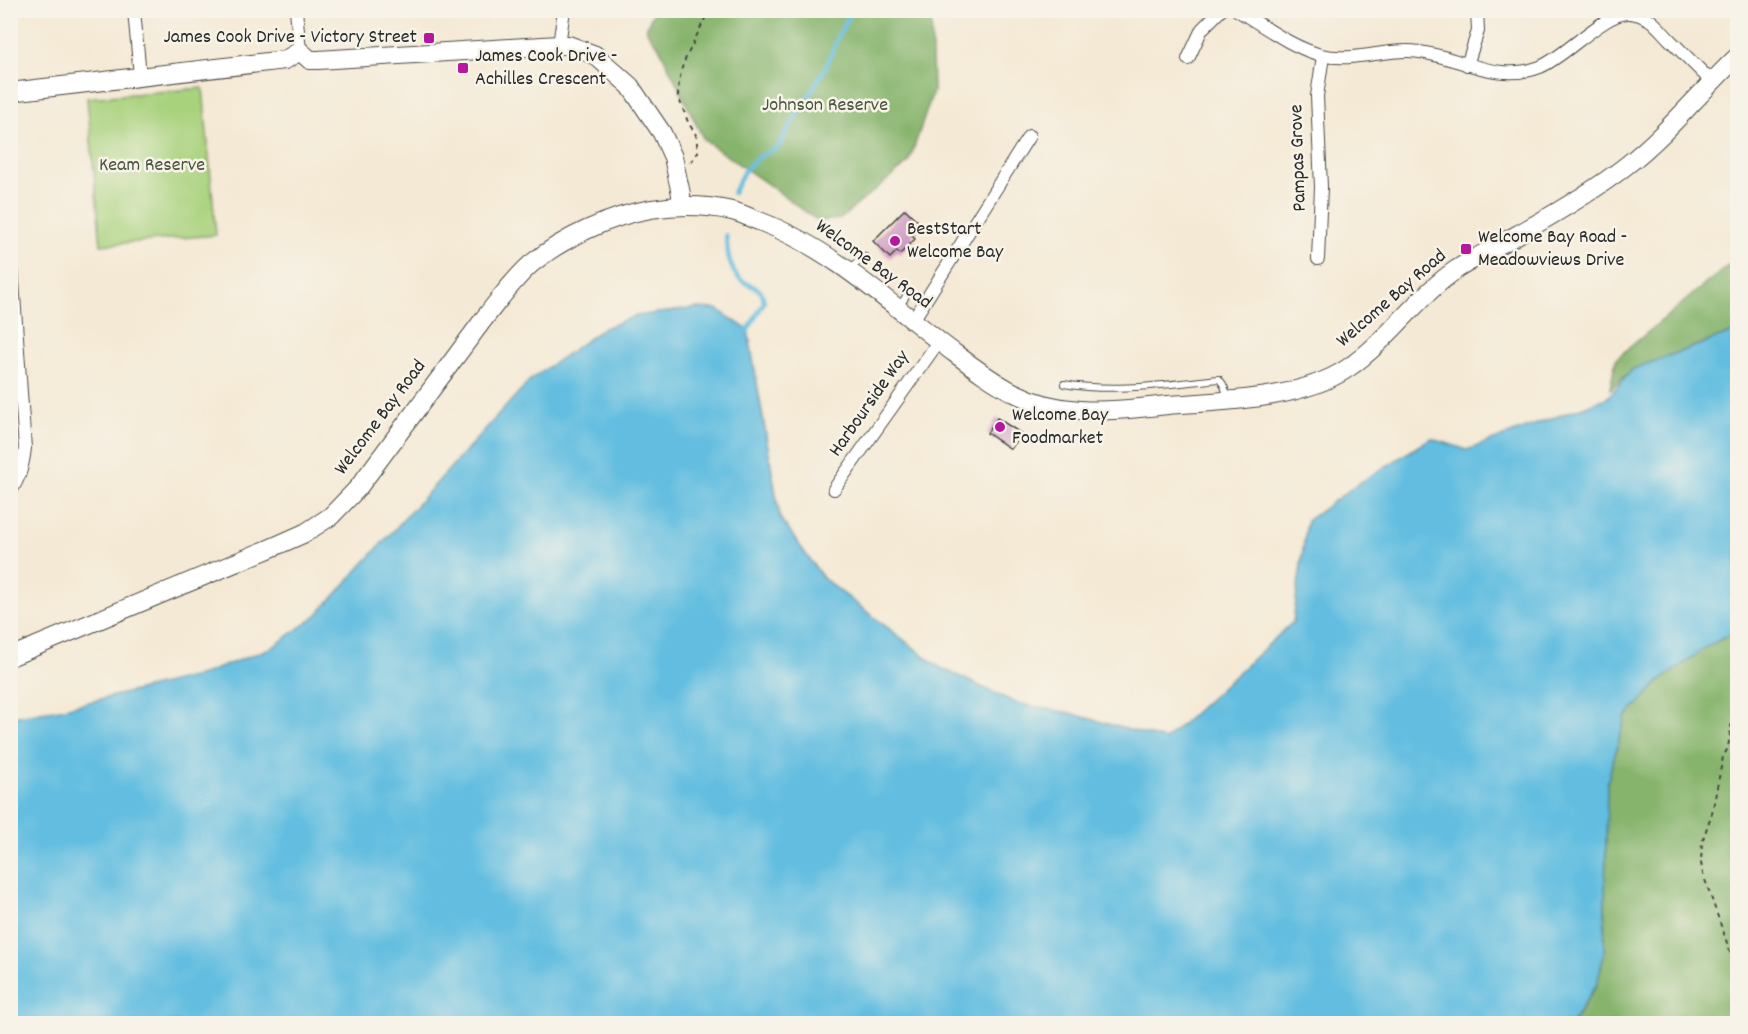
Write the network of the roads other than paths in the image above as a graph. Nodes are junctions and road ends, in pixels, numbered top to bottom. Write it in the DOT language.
graph roads {
  1 [pos="134,10"];
  2 [pos="296,10"];
  3 [pos="564,10"];
  4 [pos="1221,10"];
  5 [pos="1237,10"];
  6 [pos="1477,10"];
  7 [pos="1638,12"];
  8 [pos="559,45"];
  9 [pos="300,51"];
  10 [pos="1323,56"];
  11 [pos="1737,56"];
  12 [pos="1188,59"];
  13 [pos="1467,65"];
  14 [pos="140,76"];
  15 [pos="1711,81"];
  16 [pos="10,92"];
  17 [pos="1029,136"];
  18 [pos="681,206"];
  19 [pos="10,240"];
  20 [pos="865,257"];
  21 [pos="1318,259"];
  22 [pos="11,265"];
  23 [pos="847,269"];
  24 [pos="908,290"];
  25 [pos="895,307"];
  26 [pos="912,322"];
  27 [pos="939,341"];
  28 [pos="1064,384"];
  29 [pos="1228,400"];
  30 [pos="834,489"];
  31 [pos="10,492"];
  32 [pos="10,657"];
  1 -- 14 [label="street"];
  2 -- 9 [label="street"];
  3 -- 8 [label="street"];
  4 -- 12 [label="street"];
  5 -- 10 [label="street"];
  6 -- 13 [label="street"];
  7 -- 13 [label="street"];
  7 -- 15 [label="street"];
  8 -- 9 [label="main road"];
  8 -- 18 [label="main road"];
  9 -- 14 [label="main road"];
  10 -- 13 [label="street"];
  10 -- 21 [label="street, Pampas Grove"];
  11 -- 15 [label="main road, Welcome Bay Road"];
  14 -- 16 [label="main road"];
  15 -- 29 [label="main road, Welcome Bay Road"];
  17 -- 26 [label="street"];
  18 -- 23 [label="main road, Welcome Bay Road"];
  18 -- 32 [label="main road, Welcome Bay Road"];
  19 -- 22 [label="street"];
  20 -- 23 [label="lane"];
  22 -- 31 [label="street"];
  23 -- 25 [label="main road, Welcome Bay Road"];
  24 -- 25 [label="lane"];
  25 -- 26 [label="main road, Welcome Bay Road"];
  26 -- 27 [label="main road, Welcome Bay Road"];
  27 -- 29 [label="main road, Welcome Bay Road"];
  27 -- 30 [label="street, Harbourside Way"];
  28 -- 29 [label="lane"];
}
